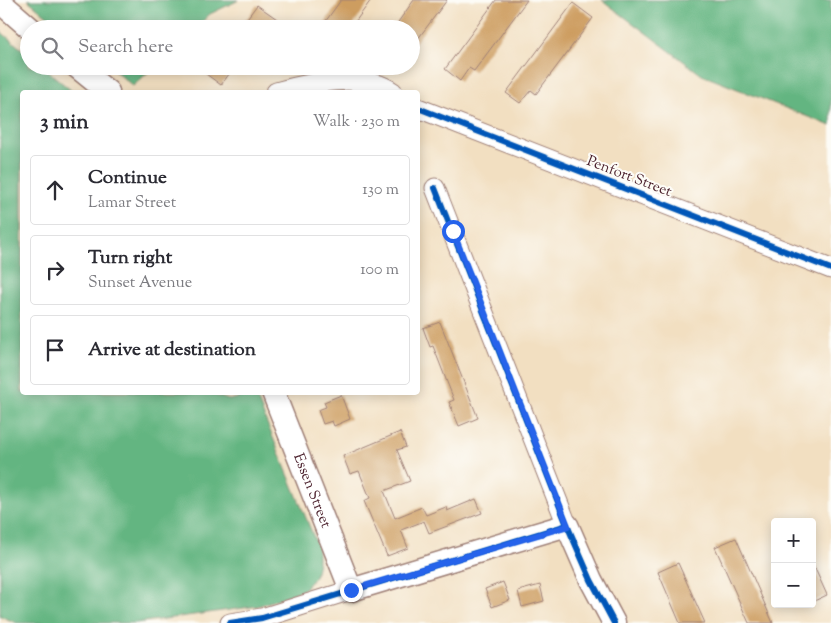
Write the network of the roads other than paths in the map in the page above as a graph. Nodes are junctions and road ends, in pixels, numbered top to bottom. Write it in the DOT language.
graph roads {
  1 [pos="0,2"];
  2 [pos="21,20"];
  3 [pos="87,75"];
  4 [pos="106,90"];
  5 [pos="283,90"];
  6 [pos="390,90"];
  7 [pos="420,109"];
  8 [pos="436,188"];
  9 [pos="831,268"];
  10 [pos="274,395"];
  11 [pos="568,526"];
  12 [pos="351,590"];
  13 [pos="230,623"];
  14 [pos="614,623"];
  1 -- 2 [label="street"];
  3 -- 4 [label="street"];
  5 -- 6 [label="street"];
  7 -- 9 [label="street, Penfort Street"];
  8 -- 11 [label="street"];
  10 -- 12 [label="street, Essen Street"];
  11 -- 12 [label="street"];
  11 -- 14 [label="street"];
  12 -- 13 [label="street"];
}
